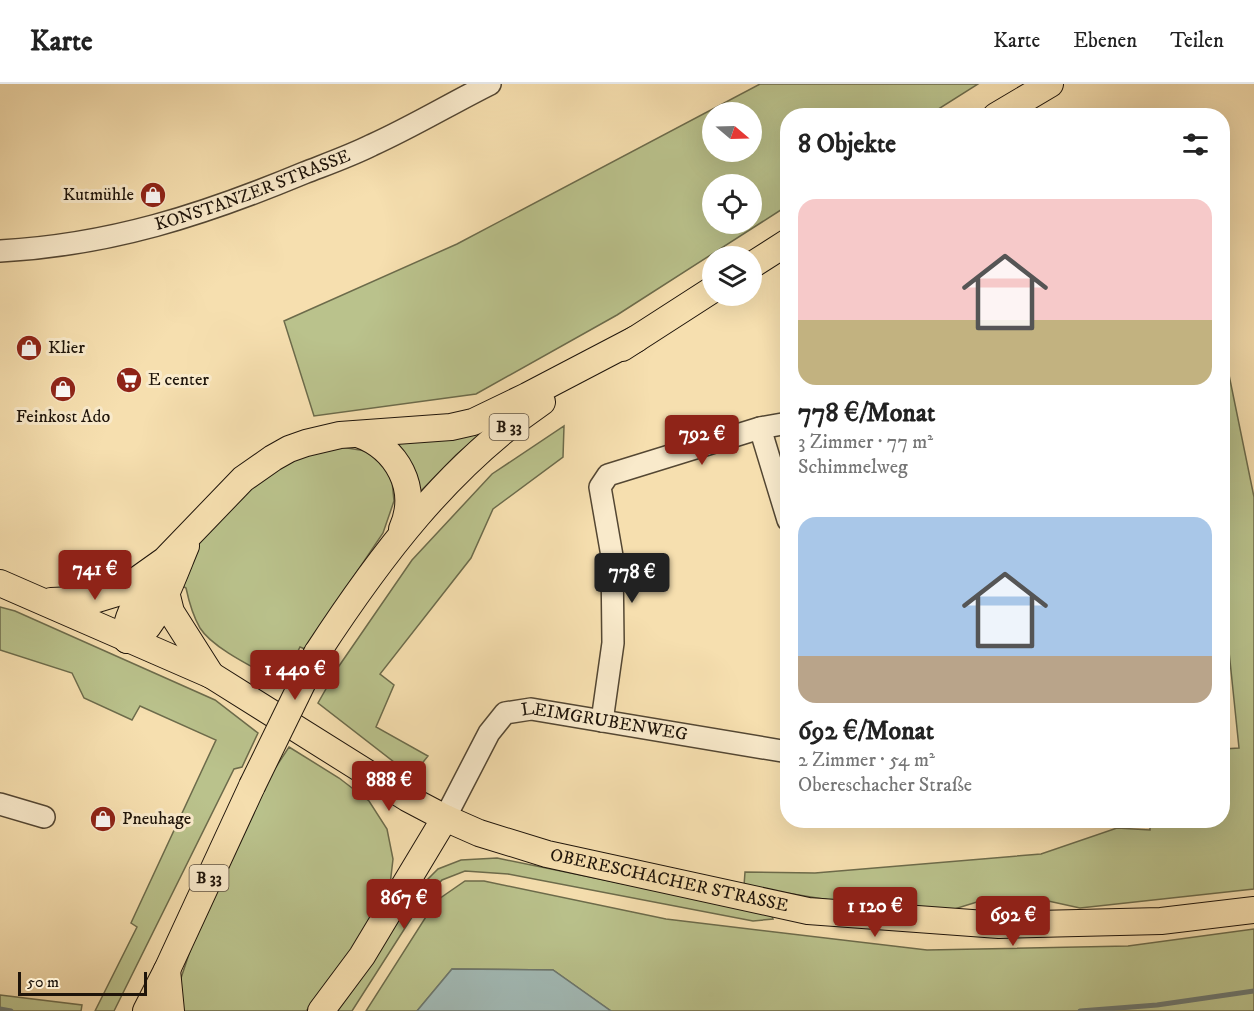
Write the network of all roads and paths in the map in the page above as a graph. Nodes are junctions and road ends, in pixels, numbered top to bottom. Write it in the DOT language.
graph roads {
  1 [pos="490,84"];
  2 [pos="1050,84"];
  3 [pos="1010,108"];
  4 [pos="780,247"];
  5 [pos="0,251"];
  6 [pos="762,259"];
  7 [pos="702,296"];
  8 [pos="636,339"];
  9 [pos="780,424"];
  10 [pos="760,428"];
  11 [pos="358,434"];
  12 [pos="780,494"];
  13 [pos="400,535"];
  14 [pos="189,537"];
  15 [pos="165,560"];
  16 [pos="0,583"];
  17 [pos="166,592"];
  18 [pos="44,601"];
  19 [pos="128,640"];
  20 [pos="211,675"];
  21 [pos="602,721"];
  22 [pos="780,751"];
  23 [pos="0,804"];
  24 [pos="44,817"];
  25 [pos="445,818"];
  26 [pos="1254,910"];
  27 [pos="167,970"];
  28 [pos="146,1011"];
  29 [pos="171,1011"];
  30 [pos="321,1011"];
  1 -- 5 [label="street, KONSTANZER STRASSE"];
  2 -- 3 [label="main road"];
  4 -- 6 [label="main road"];
  7 -- 8 [label="main road, B 33"];
  8 -- 11 [label="main road"];
  8 -- 13 [label="main road, B 33"];
  9 -- 10 [label="street"];
  10 -- 12 [label="street"];
  10 -- 21 [label="street"];
  11 -- 13 [label="main road"];
  11 -- 14 [label="main road"];
  13 -- 27 [label="main road, B 33, bridge"];
  14 -- 15 [label="main road"];
  14 -- 17 [label="main road"];
  15 -- 18 [label="main road"];
  15 -- 19 [label="main road"];
  16 -- 18 [label="main road, OBERESCHACHER STRASSE"];
  17 -- 19 [label="main road"];
  17 -- 20 [label="main road"];
  18 -- 19 [label="main road, OBERESCHACHER STRASSE"];
  19 -- 20 [label="main road, OBERESCHACHER STRASSE"];
  20 -- 25 [label="main road, OBERESCHACHER STRASSE"];
  21 -- 22 [label="street, LEIMGRUBENWEG"];
  21 -- 25 [label="street, LEIMGRUBENWEG"];
  23 -- 24 [label="street"];
  25 -- 26 [label="main road, OBERESCHACHER STRASSE"];
  25 -- 30 [label="main road"];
  27 -- 28 [label="main road, B 33"];
  27 -- 29 [label="main road"];
}
